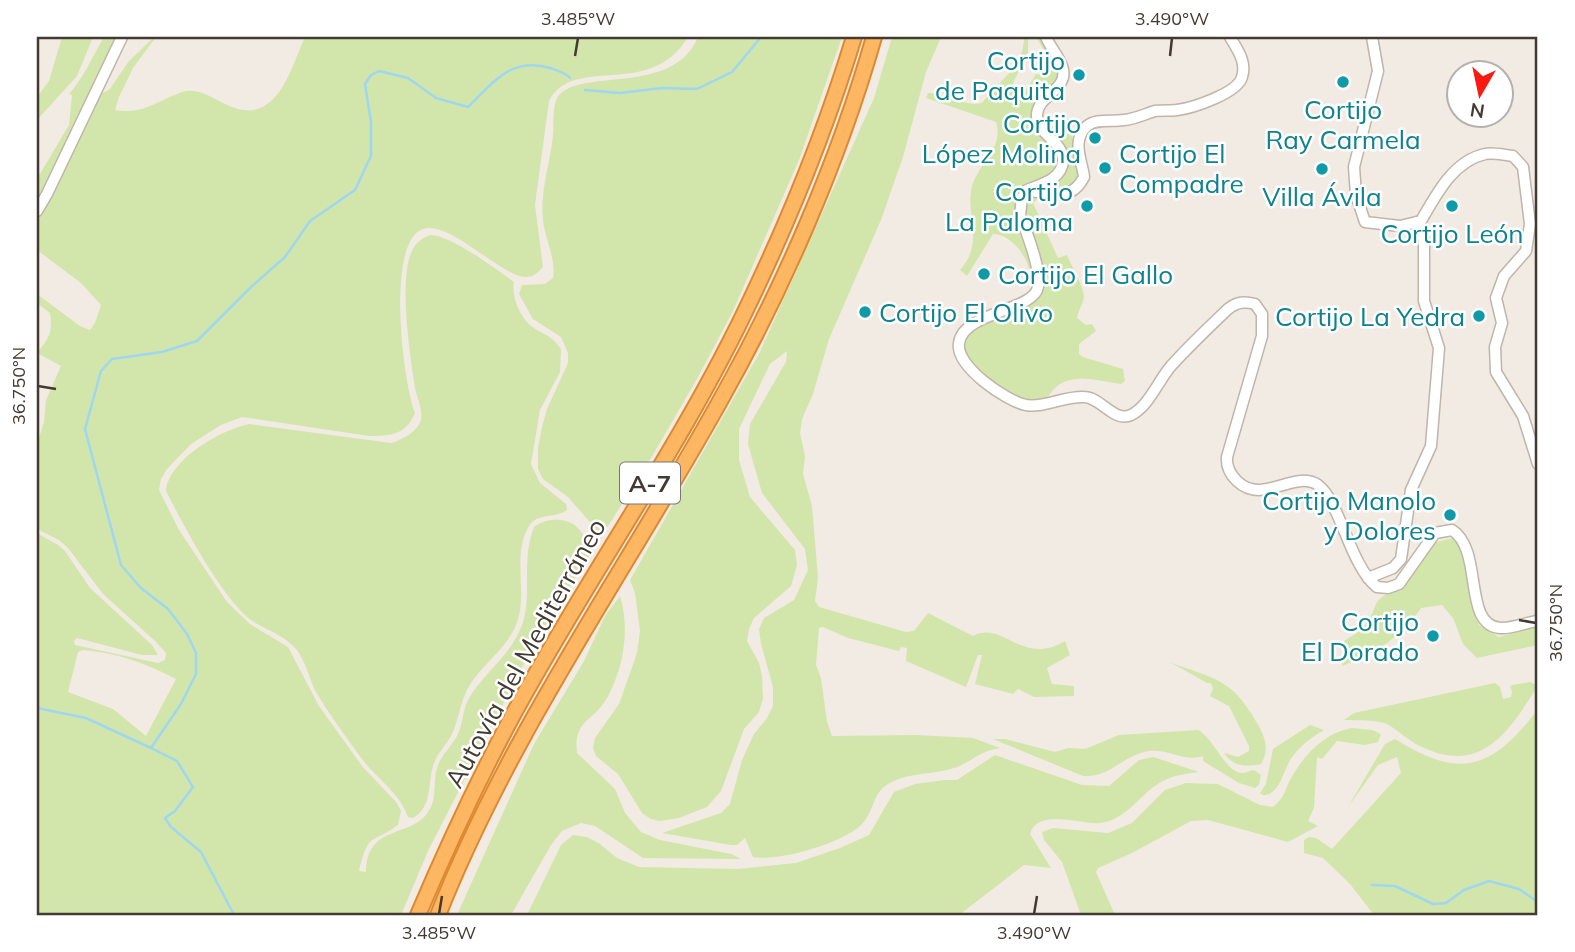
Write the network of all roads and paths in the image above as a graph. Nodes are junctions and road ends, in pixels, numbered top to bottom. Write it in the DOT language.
graph roads {
  1 [pos="122,37"];
  2 [pos="854,37"];
  3 [pos="874,37"];
  4 [pos="1046,37"];
  5 [pos="1230,37"];
  6 [pos="1372,37"];
  7 [pos="1027,190"];
  8 [pos="37,211"];
  9 [pos="1417,222"];
  10 [pos="1538,464"];
  11 [pos="1368,578"];
  12 [pos="1538,621"];
  13 [pos="418,915"];
  14 [pos="438,915"];
  1 -- 8 [label="street"];
  2 -- 13 [label="highway, Autovía del Mediterráneo / A-7"];
  3 -- 14 [label="highway, Autovía del Mediterráneo / A-7"];
  4 -- 7 [label="street"];
  5 -- 7 [label="street"];
  6 -- 9 [label="street"];
  7 -- 11 [label="street"];
  9 -- 10 [label="street"];
  9 -- 11 [label="street"];
  11 -- 12 [label="street"];
}
